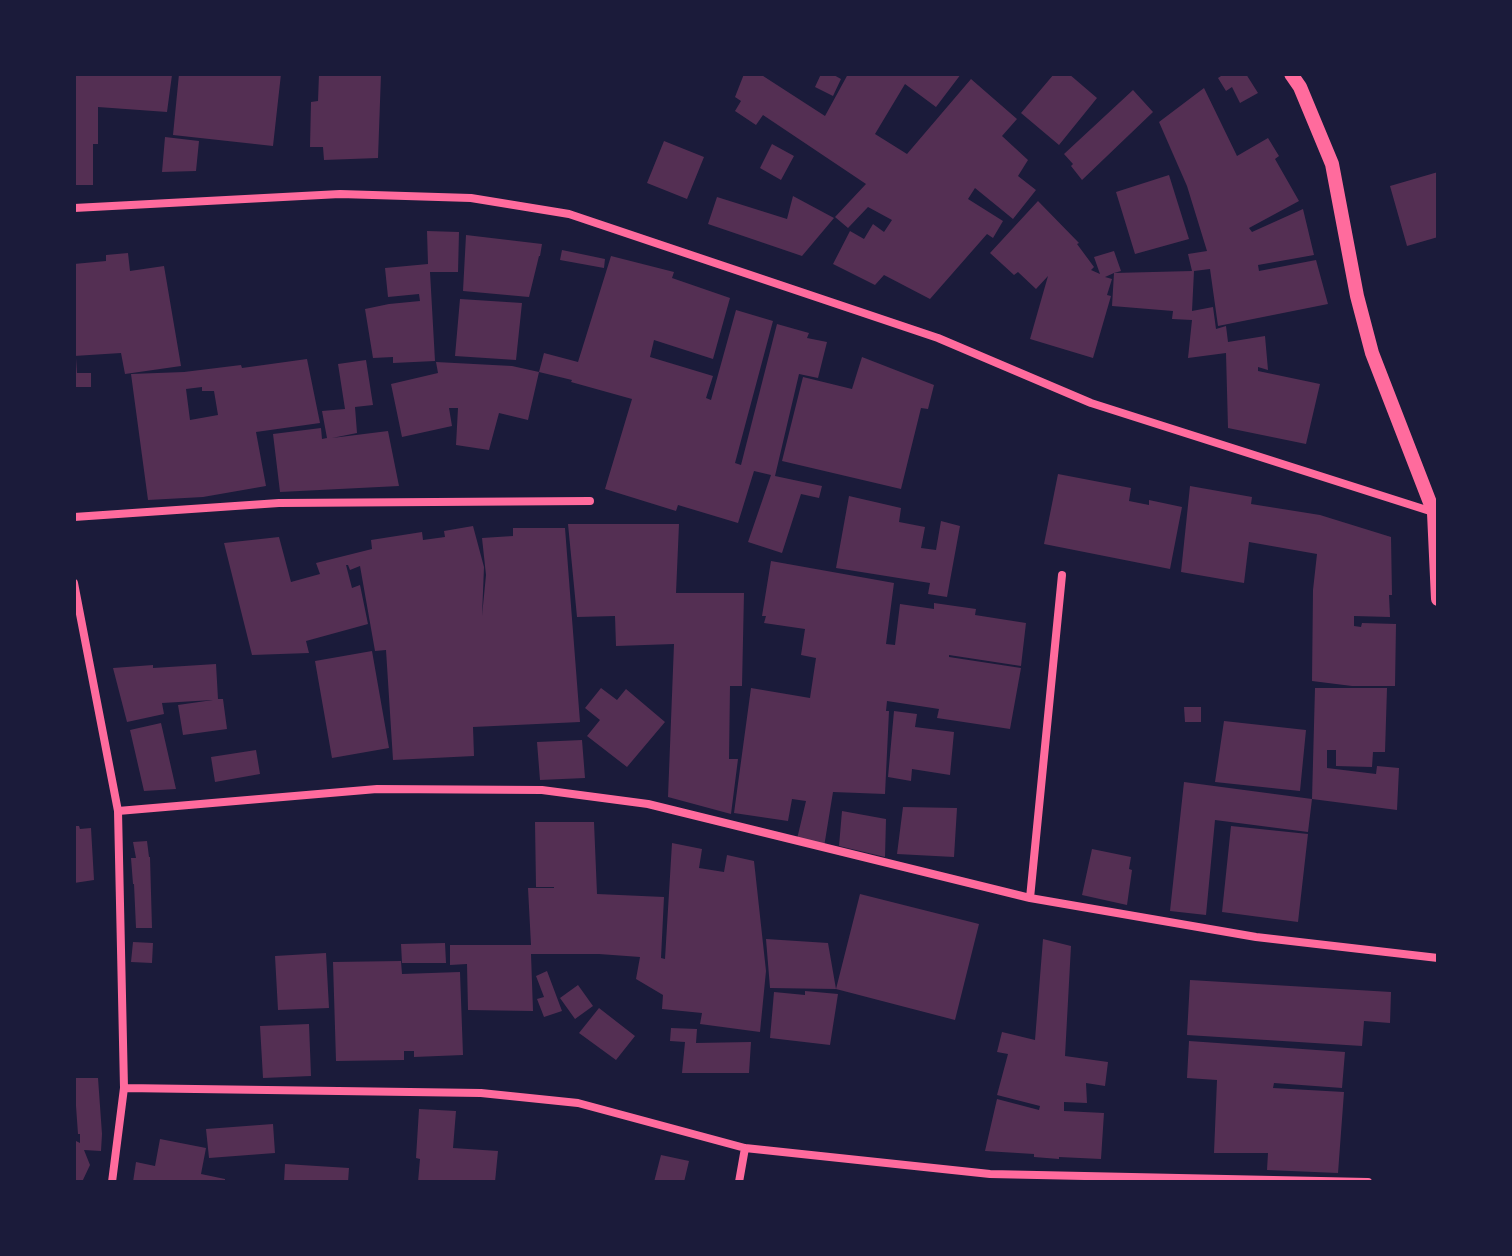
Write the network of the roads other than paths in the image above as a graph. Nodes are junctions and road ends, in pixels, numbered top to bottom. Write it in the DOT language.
graph roads {
  1 [pos="1291,74"];
  2 [pos="74,208"];
  3 [pos="590,501"];
  4 [pos="1436,513"];
  5 [pos="74,517"];
  6 [pos="1062,575"];
  7 [pos="74,583"];
  8 [pos="1438,599"];
  9 [pos="118,811"];
  10 [pos="1030,898"];
  11 [pos="1438,958"];
  12 [pos="124,1088"];
  13 [pos="745,1148"];
  14 [pos="112,1182"];
  15 [pos="739,1182"];
  16 [pos="1368,1182"];
  1 -- 4 [label="street"];
  2 -- 4 [label="street"];
  3 -- 5 [label="street"];
  4 -- 8 [label="street"];
  6 -- 10 [label="street"];
  7 -- 9 [label="street"];
  9 -- 10 [label="street"];
  9 -- 12 [label="street"];
  10 -- 11 [label="street"];
  12 -- 13 [label="street"];
  12 -- 14 [label="street"];
  13 -- 15 [label="street"];
  13 -- 16 [label="street"];
}
